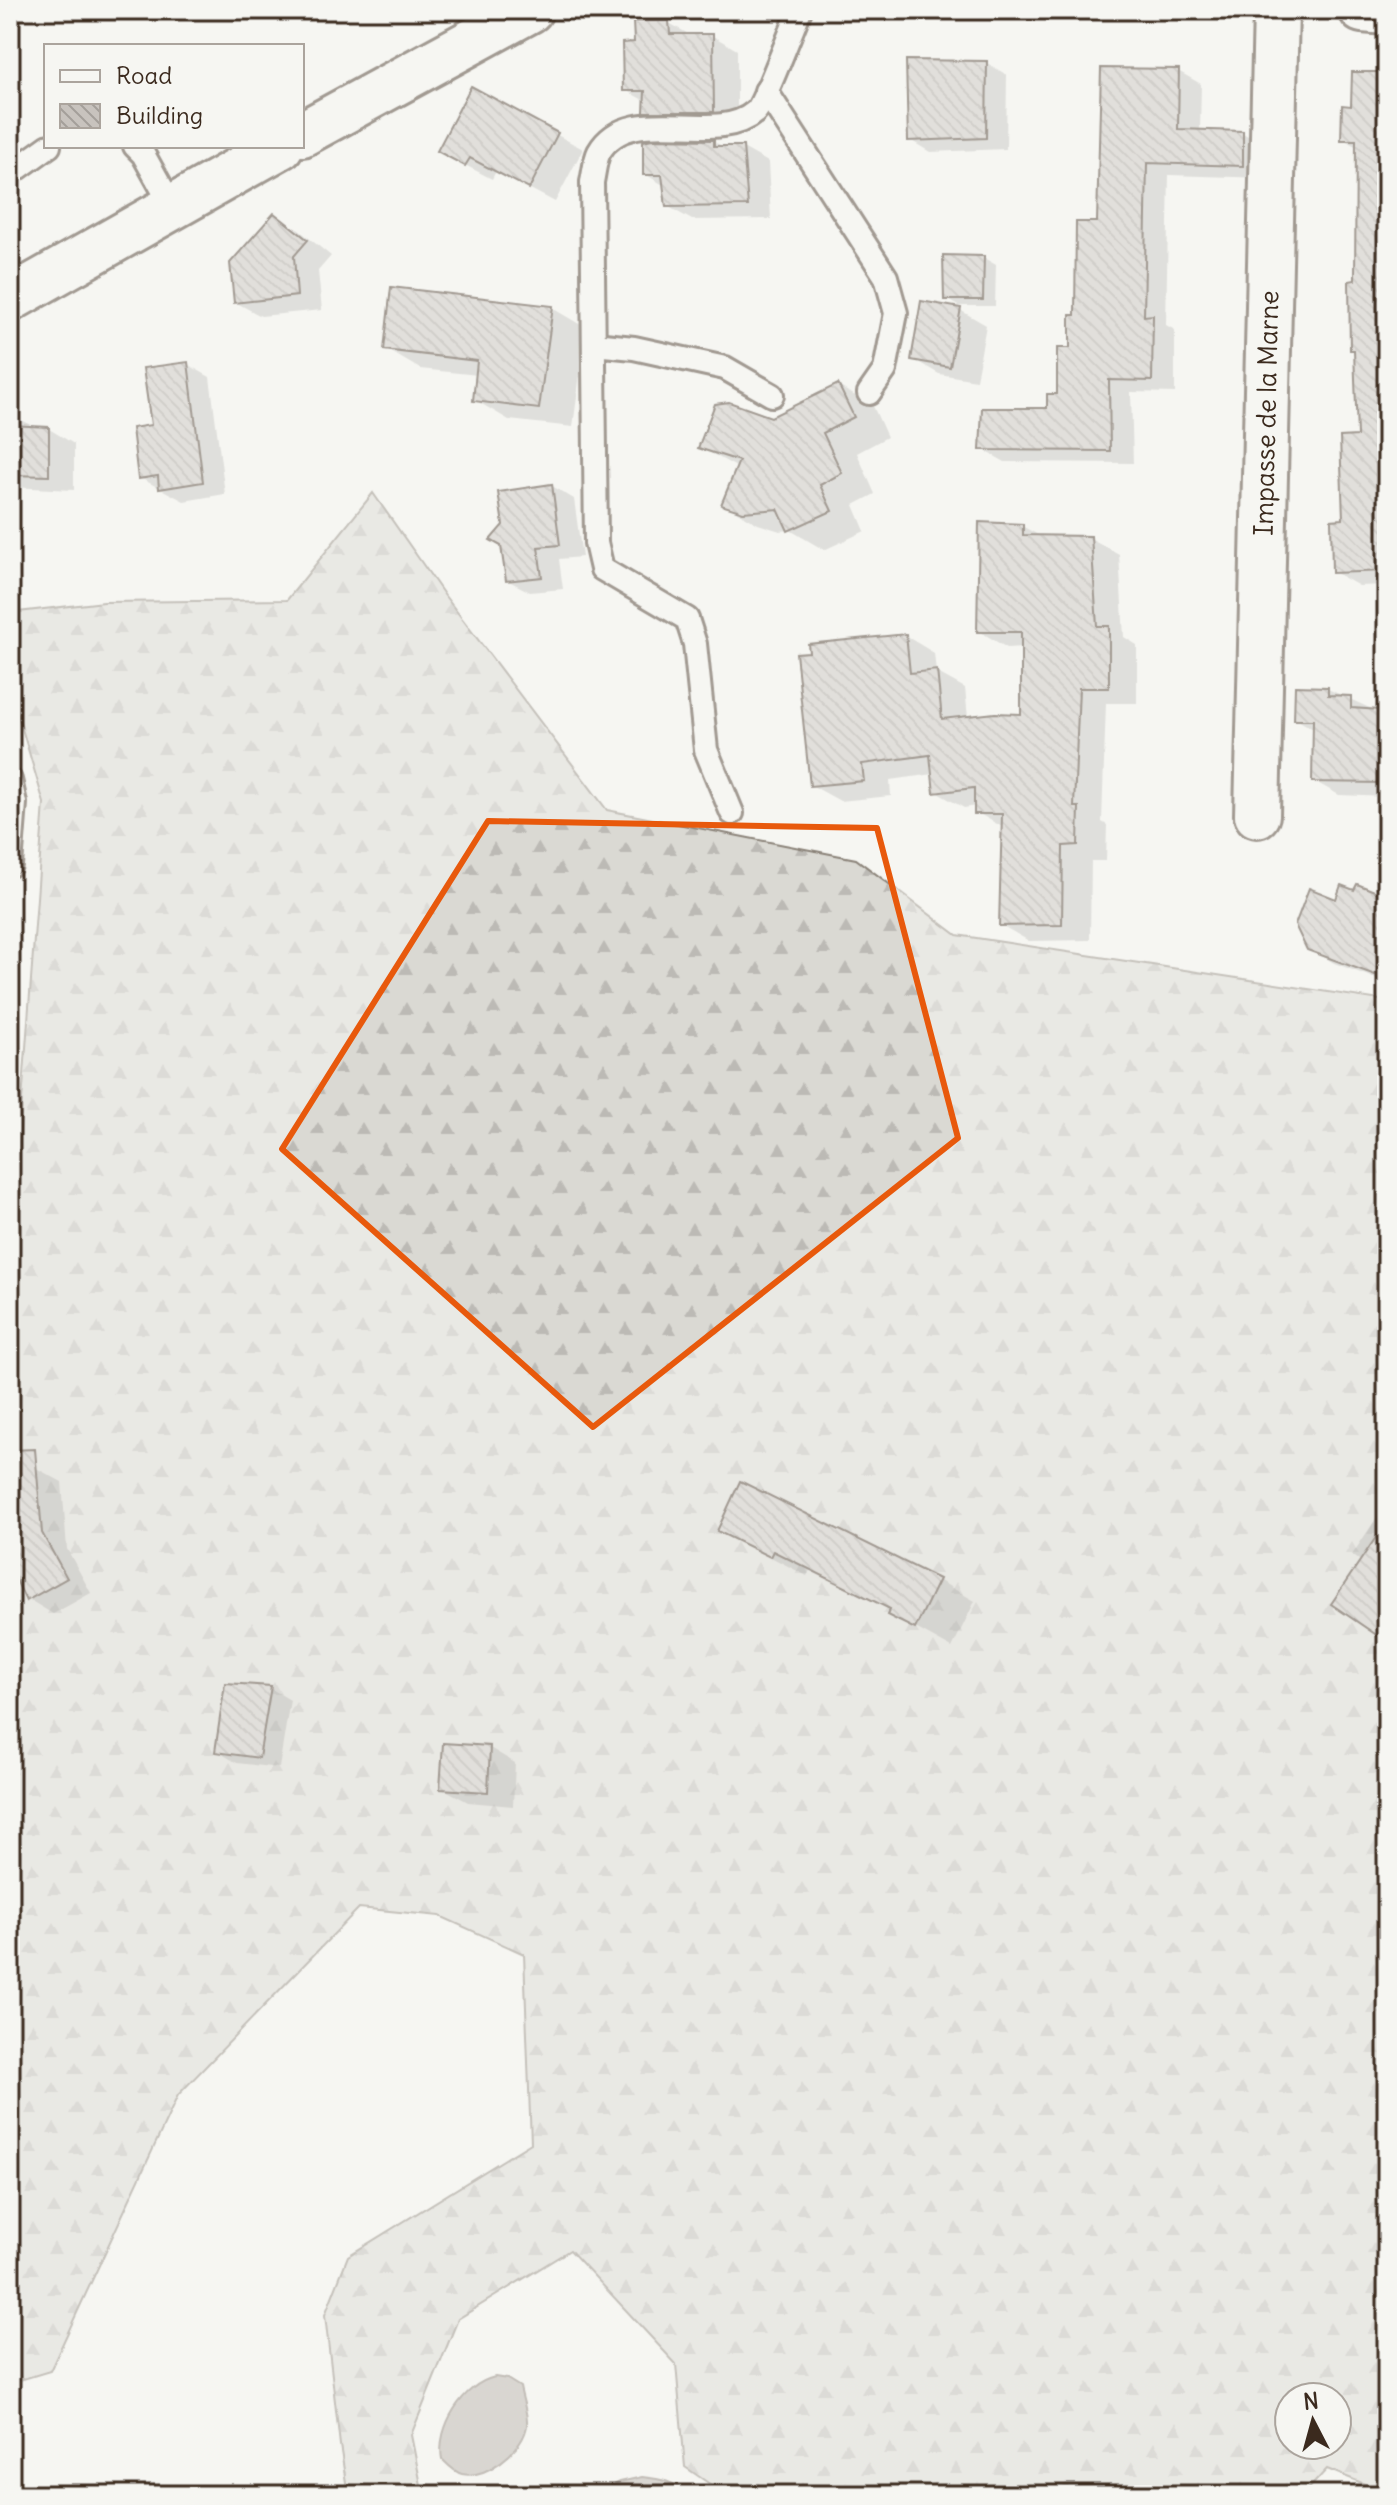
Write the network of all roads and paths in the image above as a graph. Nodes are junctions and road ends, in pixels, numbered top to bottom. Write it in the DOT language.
graph roads {
  1 [pos="530,10"];
  2 [pos="800,10"];
  3 [pos="1276,10"];
  4 [pos="1362,10"];
  5 [pos="1387,12"];
  6 [pos="766,91"];
  7 [pos="304,133"];
  8 [pos="46,148"];
  9 [pos="137,148"];
  10 [pos="278,148"];
  11 [pos="10,174"];
  12 [pos="173,208"];
  13 [pos="10,299"];
  14 [pos="594,344"];
  15 [pos="869,393"];
  16 [pos="772,395"];
  17 [pos="10,780"];
  18 [pos="732,813"];
  19 [pos="1257,815"];
  20 [pos="10,865"];
  1 -- 7 [label="street"];
  2 -- 6 [label="lane"];
  3 -- 19 [label="street, Impasse de la Marne"];
  4 -- 5 [label="street"];
  6 -- 14 [label="lane"];
  6 -- 15 [label="lane"];
  8 -- 11 [label="lane"];
  9 -- 12 [label="lane"];
  10 -- 12 [label="street"];
  12 -- 13 [label="street"];
  14 -- 16 [label="lane"];
  14 -- 18 [label="lane"];
  17 -- 20 [label="lane"];
}
